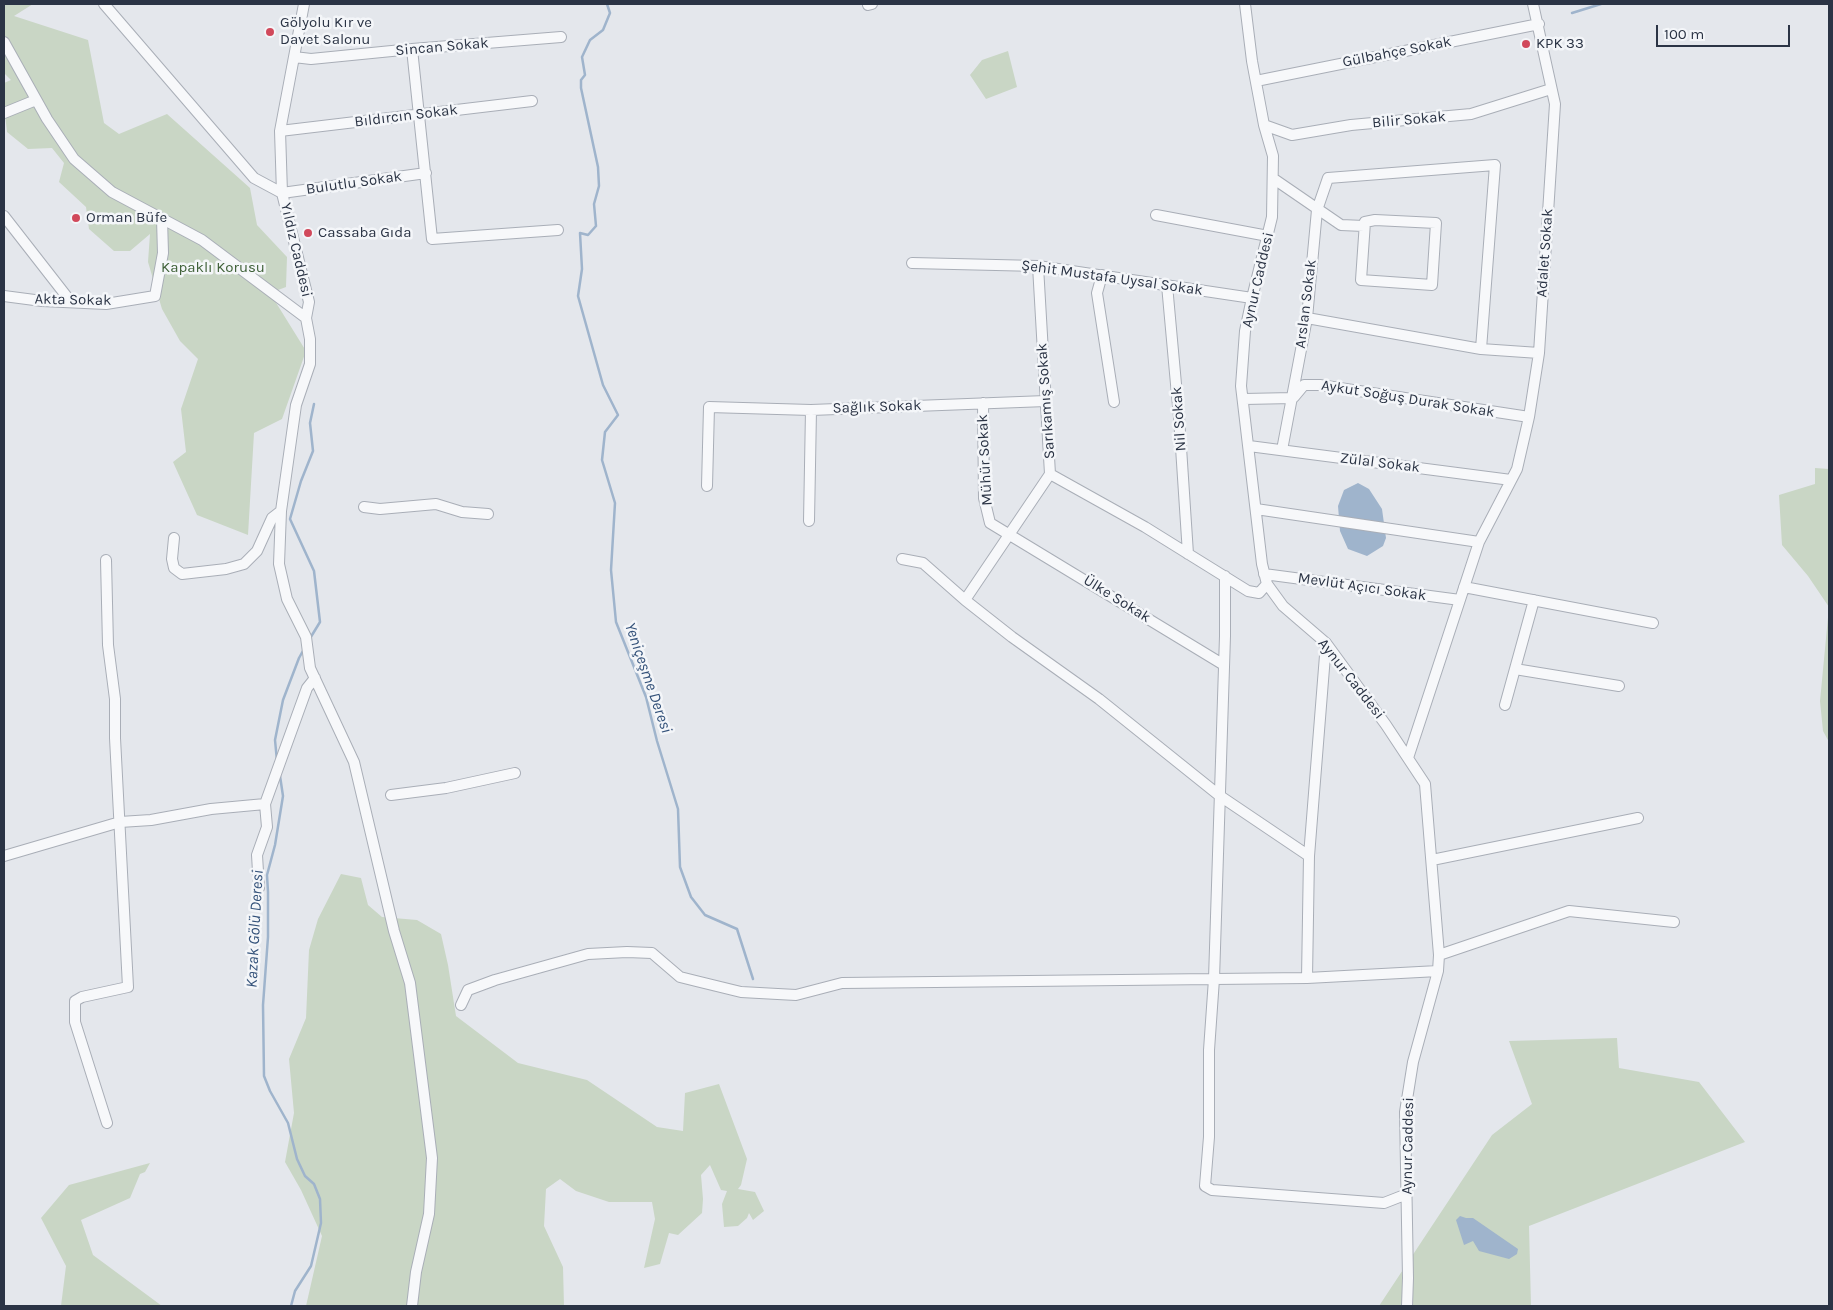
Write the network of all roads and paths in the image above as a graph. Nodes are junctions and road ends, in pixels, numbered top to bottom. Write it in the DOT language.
graph roads {
  1 [pos="104,4"];
  2 [pos="304,4"];
  3 [pos="1245,4"];
  4 [pos="1533,4"];
  5 [pos="1539,24"];
  6 [pos="561,37"];
  7 [pos="4,42"];
  8 [pos="412,49"];
  9 [pos="294,57"];
  10 [pos="1256,81"];
  11 [pos="1552,89"];
  12 [pos="36,100"];
  13 [pos="532,102"];
  14 [pos="4,114"];
  15 [pos="420,114"];
  16 [pos="1264,125"];
  17 [pos="280,131"];
  18 [pos="426,173"];
  19 [pos="1274,179"];
  20 [pos="282,193"];
  21 [pos="1317,210"];
  22 [pos="1156,215"];
  23 [pos="4,216"];
  24 [pos="162,219"];
  25 [pos="1364,226"];
  26 [pos="558,230"];
  27 [pos="1268,236"];
  28 [pos="912,263"];
  29 [pos="1038,266"];
  30 [pos="1102,275"];
  31 [pos="1167,285"];
  32 [pos="4,296"];
  33 [pos="1252,298"];
  34 [pos="71,302"];
  35 [pos="306,318"];
  36 [pos="1307,318"];
  37 [pos="1481,350"];
  38 [pos="1539,353"];
  39 [pos="1293,398"];
  40 [pos="1244,399"];
  41 [pos="1046,401"];
  42 [pos="1114,402"];
  43 [pos="983,403"];
  44 [pos="811,410"];
  45 [pos="1529,417"];
  46 [pos="1249,446"];
  47 [pos="1282,450"];
  48 [pos="1050,474"];
  49 [pos="1511,480"];
  50 [pos="707,486"];
  51 [pos="364,507"];
  52 [pos="1256,509"];
  53 [pos="281,511"];
  54 [pos="488,514"];
  55 [pos="809,521"];
  56 [pos="1009,534"];
  57 [pos="174,538"];
  58 [pos="1479,542"];
  59 [pos="1188,554"];
  60 [pos="902,559"];
  61 [pos="106,560"];
  62 [pos="1225,576"];
  63 [pos="1266,579"];
  64 [pos="1464,587"];
  65 [pos="965,600"];
  66 [pos="1460,600"];
  67 [pos="1534,600"];
  68 [pos="1653,622"];
  69 [pos="1326,643"];
  70 [pos="1224,665"];
  71 [pos="1515,669"];
  72 [pos="314,678"];
  73 [pos="1619,686"];
  74 [pos="1505,705"];
  75 [pos="1408,758"];
  76 [pos="515,773"];
  77 [pos="391,795"];
  78 [pos="1220,796"];
  79 [pos="265,804"];
  80 [pos="1638,818"];
  81 [pos="120,822"];
  82 [pos="4,856"];
  83 [pos="1309,856"];
  84 [pos="1432,860"];
  85 [pos="260,888"];
  86 [pos="1674,922"];
  87 [pos="1439,955"];
  88 [pos="1438,972"];
  89 [pos="1307,978"];
  90 [pos="1214,979"];
  91 [pos="461,1005"];
  92 [pos="107,1123"];
  93 [pos="1407,1194"];
  94 [pos="412,1306"];
  95 [pos="1407,1306"];
  1 -- 20 [label="street"];
  2 -- 9 [label="street, Yıldız Caddesi"];
  3 -- 10 [label="street, Aynur Caddesi"];
  4 -- 5 [label="street, Adalet Sokak"];
  5 -- 10 [label="street, Gülbahçe Sokak"];
  5 -- 11 [label="street, Adalet Sokak"];
  6 -- 8 [label="street, Sincan Sokak"];
  7 -- 12 [label="street"];
  8 -- 9 [label="street, Sincan Sokak"];
  8 -- 15 [label="street"];
  9 -- 17 [label="street, Yıldız Caddesi"];
  10 -- 16 [label="street, Aynur Caddesi"];
  11 -- 16 [label="street, Bilir Sokak"];
  11 -- 38 [label="street, Adalet Sokak"];
  12 -- 14 [label="street"];
  12 -- 24 [label="street"];
  13 -- 15 [label="street, Bıldırcın Sokak"];
  15 -- 17 [label="street, Bıldırcın Sokak"];
  15 -- 18 [label="street"];
  16 -- 19 [label="street, Aynur Caddesi"];
  17 -- 20 [label="street, Yıldız Caddesi"];
  18 -- 20 [label="street, Bulutlu Sokak"];
  18 -- 26 [label="street"];
  19 -- 21 [label="street"];
  19 -- 27 [label="street, Aynur Caddesi"];
  20 -- 35 [label="street, Yıldız Caddesi"];
  21 -- 25 [label="street"];
  21 -- 36 [label="street, Arslan Sokak"];
  21 -- 37 [label="street, Arslan Sokak"];
  22 -- 27 [label="street"];
  23 -- 34 [label="street"];
  24 -- 34 [label="street, Akta Sokak"];
  24 -- 35 [label="street"];
  25 -- 25 [label="street"];
  27 -- 33 [label="street, Aynur Caddesi"];
  28 -- 29 [label="street, Şehit Mustafa Uysal Sokak"];
  29 -- 30 [label="street, Şehit Mustafa Uysal Sokak"];
  29 -- 41 [label="street, Sarıkamış Sokak"];
  30 -- 31 [label="street, Şehit Mustafa Uysal Sokak"];
  30 -- 42 [label="street"];
  31 -- 33 [label="street, Şehit Mustafa Uysal Sokak"];
  31 -- 59 [label="street, Nil Sokak"];
  32 -- 34 [label="street, Akta Sokak"];
  33 -- 40 [label="street, Aynur Caddesi"];
  35 -- 53 [label="street, Yıldız Caddesi"];
  36 -- 37 [label="street"];
  36 -- 39 [label="street, Arslan Sokak"];
  37 -- 38 [label="street"];
  38 -- 45 [label="street, Adalet Sokak"];
  39 -- 40 [label="street"];
  39 -- 45 [label="street, Aykut Soğuş Durak Sokak"];
  39 -- 47 [label="street, Arslan Sokak"];
  40 -- 46 [label="street, Aynur Caddesi"];
  41 -- 43 [label="street, Sağlık Sokak"];
  41 -- 48 [label="street, Sarıkamış Sokak"];
  43 -- 44 [label="street, Sağlık Sokak"];
  43 -- 56 [label="street, Mühür Sokak"];
  44 -- 50 [label="street, Sağlık Sokak"];
  44 -- 55 [label="street"];
  45 -- 49 [label="street, Adalet Sokak"];
  46 -- 47 [label="street, Zülal Sokak"];
  46 -- 52 [label="street, Aynur Caddesi"];
  47 -- 49 [label="street, Zülal Sokak"];
  48 -- 56 [label="street, Sarıkamış Sokak"];
  48 -- 59 [label="street"];
  49 -- 58 [label="street, Adalet Sokak"];
  51 -- 54 [label="street"];
  52 -- 58 [label="street"];
  52 -- 63 [label="street, Aynur Caddesi"];
  53 -- 57 [label="street"];
  53 -- 72 [label="street, Yıldız Caddesi"];
  56 -- 65 [label="street, Sarıkamış Sokak"];
  56 -- 70 [label="street, Ülke Sokak"];
  58 -- 64 [label="street, Adalet Sokak"];
  59 -- 62 [label="street"];
  60 -- 65 [label="street"];
  61 -- 81 [label="street"];
  62 -- 63 [label="street"];
  62 -- 70 [label="street"];
  63 -- 66 [label="street, Mevlüt Açıcı Sokak"];
  63 -- 69 [label="street, Aynur Caddesi"];
  64 -- 66 [label="street, Adalet Sokak"];
  64 -- 67 [label="street"];
  65 -- 78 [label="street"];
  66 -- 75 [label="street, Adalet Sokak"];
  67 -- 68 [label="street"];
  67 -- 71 [label="street"];
  69 -- 75 [label="street, Aynur Caddesi"];
  69 -- 83 [label="street"];
  70 -- 78 [label="street"];
  71 -- 73 [label="street"];
  71 -- 74 [label="street"];
  72 -- 79 [label="street"];
  72 -- 94 [label="street, Yıldız Caddesi"];
  75 -- 84 [label="street, Aynur Caddesi"];
  76 -- 77 [label="street"];
  78 -- 83 [label="street"];
  78 -- 90 [label="street"];
  79 -- 81 [label="street"];
  79 -- 85 [label="street"];
  80 -- 84 [label="street"];
  81 -- 82 [label="street"];
  81 -- 92 [label="street"];
  83 -- 89 [label="street"];
  84 -- 87 [label="street, Aynur Caddesi"];
  86 -- 87 [label="street"];
  87 -- 88 [label="street, Aynur Caddesi"];
  88 -- 89 [label="street"];
  88 -- 93 [label="street, Aynur Caddesi"];
  89 -- 90 [label="street"];
  90 -- 91 [label="street"];
  90 -- 93 [label="street"];
  93 -- 95 [label="street, Aynur Caddesi"];
}
